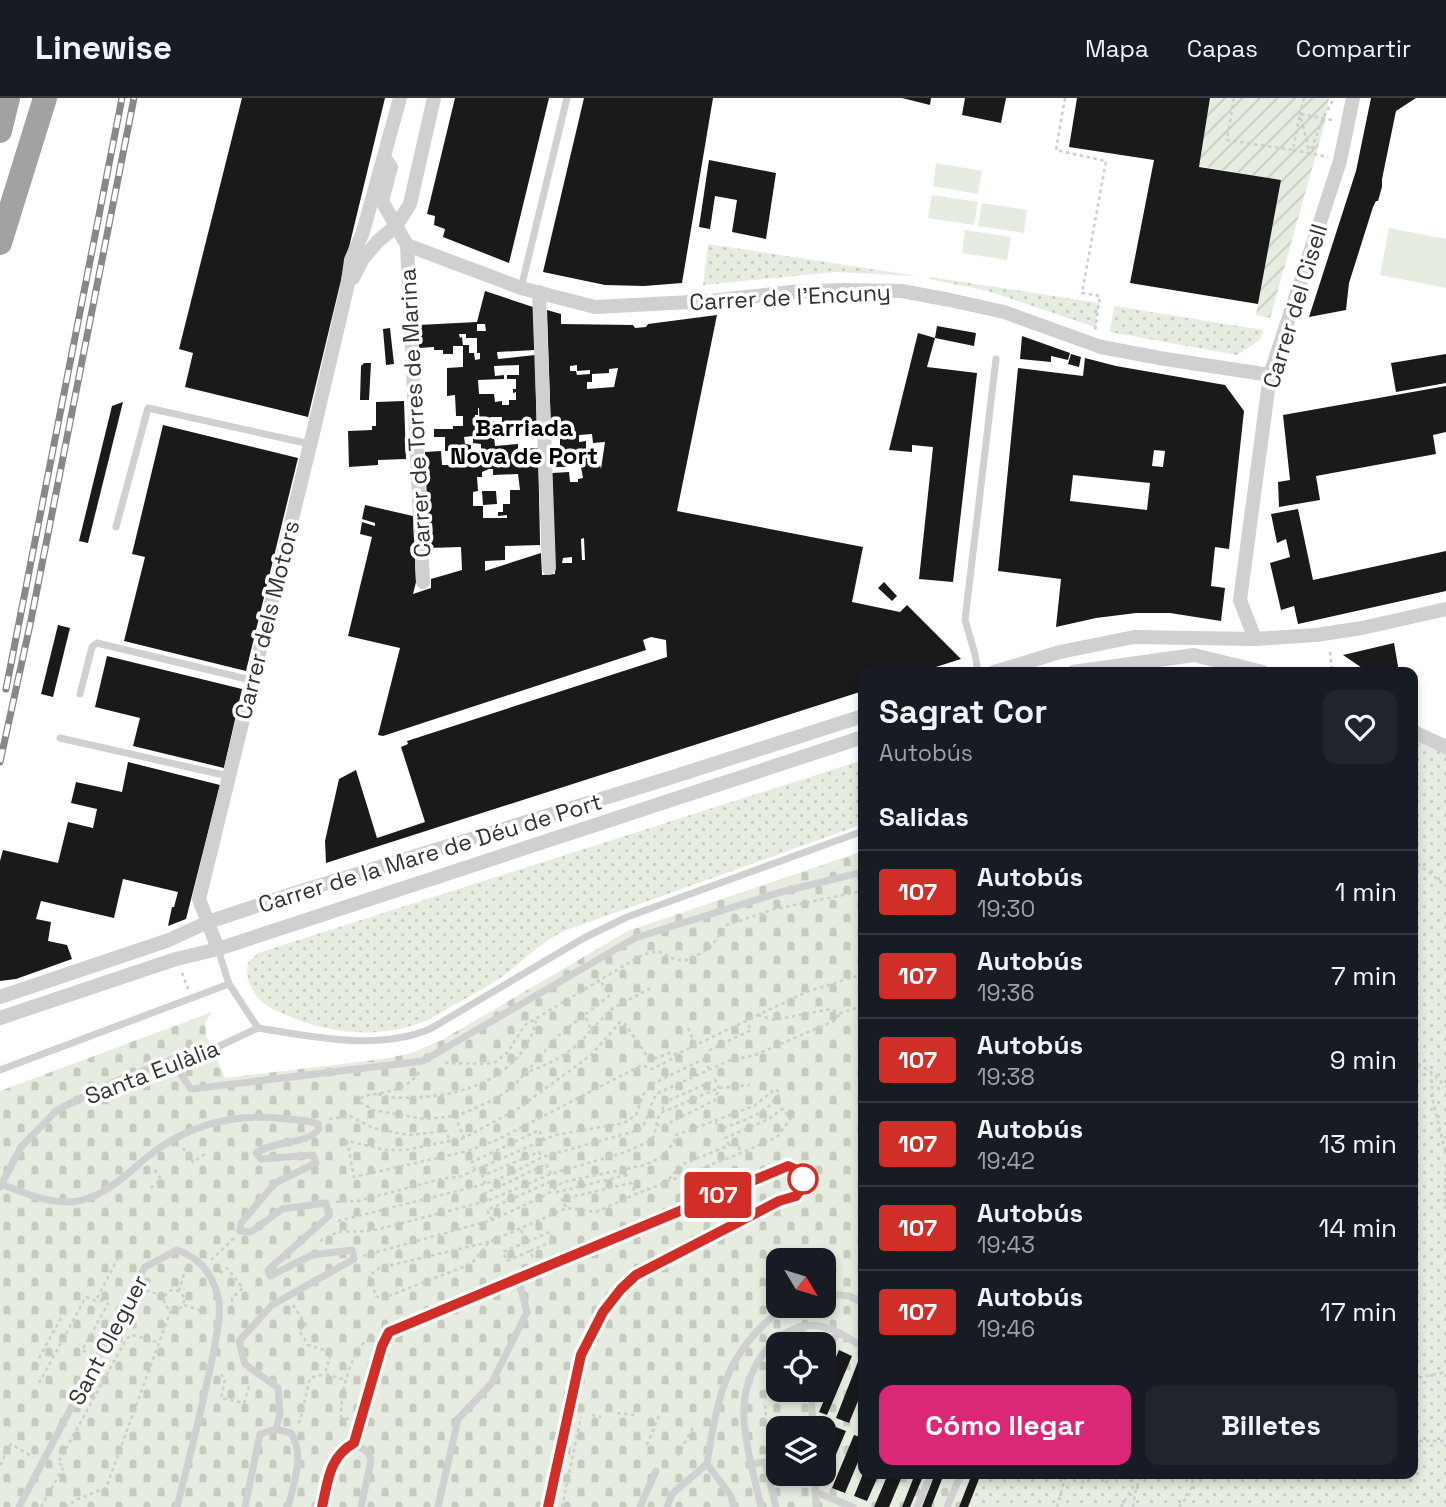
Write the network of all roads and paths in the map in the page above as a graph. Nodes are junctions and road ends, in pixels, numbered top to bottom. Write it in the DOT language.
graph roads {
  1 [pos="8,98"];
  2 [pos="46,98"];
  3 [pos="400,98"];
  4 [pos="434,98"];
  5 [pos="567,98"];
  6 [pos="1065,98"];
  7 [pos="1234,98"];
  8 [pos="1304,98"];
  9 [pos="1334,98"];
  10 [pos="1353,98"];
  11 [pos="1300,114"];
  12 [pos="1323,118"];
  13 [pos="1335,120"];
  14 [pos="0,131"];
  15 [pos="1293,150"];
  16 [pos="1310,154"];
  17 [pos="384,157"];
  18 [pos="1328,157"];
  19 [pos="396,226"];
  20 [pos="0,243"];
  21 [pos="407,244"];
  22 [pos="347,288"];
  23 [pos="521,288"];
  24 [pos="539,292"];
  25 [pos="1095,331"];
  26 [pos="996,359"];
  27 [pos="1270,374"];
  28 [pos="310,445"];
  29 [pos="116,527"];
  30 [pos="549,568"];
  31 [pos="423,582"];
  32 [pos="1446,609"];
  33 [pos="1255,639"];
  34 [pos="1330,652"];
  35 [pos="977,667"];
  36 [pos="1010,667"];
  37 [pos="1109,667"];
  38 [pos="1241,667"];
  39 [pos="1332,667"];
  40 [pos="251,680"];
  41 [pos="80,694"];
  42 [pos="858,718"];
  43 [pos="1418,734"];
  44 [pos="60,738"];
  45 [pos="858,739"];
  46 [pos="1446,747"];
  47 [pos="228,776"];
  48 [pos="858,833"];
  49 [pos="1418,864"];
  50 [pos="858,873"];
  51 [pos="1446,886"];
  52 [pos="858,892"];
  53 [pos="208,922"];
  54 [pos="218,949"];
  55 [pos="180,968"];
  56 [pos="858,976"];
  57 [pos="600,979"];
  58 [pos="229,984"];
  59 [pos="651,988"];
  60 [pos="188,989"];
  61 [pos="0,997"];
  62 [pos="858,1008"];
  63 [pos="841,1013"];
  64 [pos="584,1014"];
  65 [pos="758,1015"];
  66 [pos="0,1018"];
  67 [pos="537,1019"];
  68 [pos="746,1021"];
  69 [pos="258,1028"];
  70 [pos="688,1028"];
  71 [pos="591,1030"];
  72 [pos="696,1045"];
  73 [pos="677,1054"];
  74 [pos="176,1058"];
  75 [pos="704,1059"];
  76 [pos="423,1061"];
  77 [pos="1418,1064"];
  78 [pos="709,1069"];
  79 [pos="0,1070"];
  80 [pos="1431,1072"];
  81 [pos="527,1073"];
  82 [pos="684,1082"];
  83 [pos="750,1085"];
  84 [pos="719,1087"];
  85 [pos="1446,1087"];
  86 [pos="687,1091"];
  87 [pos="378,1094"];
  88 [pos="663,1112"];
  89 [pos="455,1116"];
  90 [pos="750,1117"];
  91 [pos="716,1122"];
  92 [pos="318,1124"];
  93 [pos="754,1124"];
  94 [pos="656,1125"];
  95 [pos="464,1138"];
  96 [pos="499,1139"];
  97 [pos="544,1140"];
  98 [pos="449,1142"];
  99 [pos="729,1146"];
  100 [pos="503,1147"];
  101 [pos="183,1148"];
  102 [pos="741,1153"];
  103 [pos="205,1154"];
  104 [pos="1446,1155"];
  105 [pos="541,1157"];
  106 [pos="506,1158"];
  107 [pos="510,1164"];
  108 [pos="153,1167"];
  109 [pos="625,1169"];
  110 [pos="475,1170"];
  111 [pos="1446,1171"];
  112 [pos="513,1173"];
  113 [pos="551,1174"];
  114 [pos="516,1179"];
  115 [pos="667,1182"];
  116 [pos="594,1183"];
  117 [pos="485,1184"];
  118 [pos="1,1186"];
  119 [pos="151,1188"];
  120 [pos="554,1188"];
  121 [pos="514,1190"];
  122 [pos="596,1191"];
  123 [pos="636,1194"];
  124 [pos="517,1196"];
  125 [pos="487,1201"];
  126 [pos="326,1203"];
  127 [pos="1446,1205"];
  128 [pos="567,1208"];
  129 [pos="329,1216"];
  130 [pos="492,1220"];
  131 [pos="520,1229"];
  132 [pos="231,1242"];
  133 [pos="317,1242"];
  134 [pos="489,1242"];
  135 [pos="527,1242"];
  136 [pos="122,1251"];
  137 [pos="530,1251"];
  138 [pos="354,1258"];
  139 [pos="534,1259"];
  140 [pos="209,1262"];
  141 [pos="185,1271"];
  142 [pos="211,1278"];
  143 [pos="518,1278"];
  144 [pos="148,1291"];
  145 [pos="179,1291"];
  146 [pos="836,1294"];
  147 [pos="97,1297"];
  148 [pos="165,1297"];
  149 [pos="858,1300"];
  150 [pos="290,1301"];
  151 [pos="184,1305"];
  152 [pos="171,1310"];
  153 [pos="202,1311"];
  154 [pos="231,1312"];
  155 [pos="61,1318"];
  156 [pos="769,1318"];
  157 [pos="799,1326"];
  158 [pos="802,1332"];
  159 [pos="839,1333"];
  160 [pos="836,1336"];
  161 [pos="87,1341"];
  162 [pos="160,1343"];
  163 [pos="858,1344"];
  164 [pos="360,1345"];
  165 [pos="39,1357"];
  166 [pos="254,1370"];
  167 [pos="221,1371"];
  168 [pos="1446,1372"];
  169 [pos="325,1374"];
  170 [pos="1418,1378"];
  171 [pos="346,1380"];
  172 [pos="39,1383"];
  173 [pos="765,1405"];
  174 [pos="617,1413"];
  175 [pos="660,1413"];
  176 [pos="593,1415"];
  177 [pos="635,1415"];
  178 [pos="581,1417"];
  179 [pos="601,1417"];
  180 [pos="766,1418"];
  181 [pos="360,1421"];
  182 [pos="693,1427"];
  183 [pos="276,1429"];
  184 [pos="287,1432"];
  185 [pos="1418,1441"];
  186 [pos="1446,1441"];
  187 [pos="354,1443"];
  188 [pos="647,1445"];
  189 [pos="678,1455"];
  190 [pos="30,1456"];
  191 [pos="707,1464"];
  192 [pos="752,1464"];
  193 [pos="0,1465"];
  194 [pos="656,1471"];
  195 [pos="928,1479"];
  196 [pos="959,1479"];
  197 [pos="1065,1479"];
  198 [pos="1132,1479"];
  199 [pos="1140,1479"];
  200 [pos="1193,1479"];
  201 [pos="43,1486"];
  202 [pos="815,1486"];
  203 [pos="1135,1487"];
  204 [pos="51,1490"];
  205 [pos="815,1492"];
  206 [pos="19,1507"];
  207 [pos="41,1507"];
  208 [pos="65,1507"];
  209 [pos="177,1507"];
  210 [pos="246,1507"];
  211 [pos="288,1507"];
  212 [pos="322,1507"];
  213 [pos="361,1507"];
  214 [pos="438,1507"];
  215 [pos="548,1507"];
  216 [pos="562,1507"];
  217 [pos="640,1507"];
  218 [pos="667,1507"];
  219 [pos="734,1507"];
  220 [pos="761,1507"];
  221 [pos="776,1507"];
  222 [pos="816,1507"];
  223 [pos="853,1507"];
  224 [pos="917,1507"];
  225 [pos="947,1507"];
  226 [pos="1057,1507"];
  227 [pos="1121,1507"];
  228 [pos="1133,1507"];
  229 [pos="1179,1507"];
  1 -- 14 [label="highway"];
  2 -- 20 [label="highway"];
  3 -- 17 [label="street, Carrer dels Motors"];
  4 -- 19 [label="street, Carrer dels Motors"];
  5 -- 23 [label="lane"];
  6 -- 25 [label="path"];
  7 -- 15 [label="path"];
  8 -- 11 [label="path"];
  9 -- 12 [label="path"];
  10 -- 27 [label="street, Carrer del Cisell"];
  11 -- 12 [label="path"];
  11 -- 15 [label="path"];
  11 -- 16 [label="path"];
  12 -- 13 [label="path"];
  12 -- 16 [label="path"];
  15 -- 16 [label="path"];
  16 -- 18 [label="path"];
  17 -- 19 [label="street"];
  17 -- 22 [label="street, Carrer dels Motors"];
  19 -- 21 [label="street"];
  19 -- 22 [label="street, Carrer dels Motors"];
  21 -- 23 [label="street, Carrer de l'Encuny"];
  21 -- 31 [label="street, Carrer de Torres de Marina"];
  22 -- 28 [label="street, Carrer dels Motors"];
  23 -- 24 [label="street, Carrer de l'Encuny"];
  24 -- 27 [label="street, Carrer de l'Encuny"];
  24 -- 30 [label="street"];
  26 -- 35 [label="lane"];
  27 -- 33 [label="street, Carrer del Cisell"];
  28 -- 29 [label="lane"];
  28 -- 40 [label="street, Carrer dels Motors"];
  32 -- 33 [label="street"];
  33 -- 36 [label="street"];
  34 -- 39 [label="path"];
  37 -- 38 [label="street"];
  40 -- 41 [label="lane"];
  40 -- 47 [label="street, Carrer dels Motors"];
  42 -- 53 [label="street, Carrer de la Mare de Déu de Port"];
  43 -- 46 [label="street"];
  44 -- 47 [label="lane"];
  45 -- 54 [label="street, Carrer de la Mare de Déu de Port"];
  47 -- 53 [label="street, Carrer dels Motors"];
  48 -- 69 [label="lane"];
  49 -- 51 [label="path"];
  50 -- 76 [label="lane"];
  52 -- 57 [label="path"];
  53 -- 54 [label="street, Carrer dels Motors"];
  53 -- 61 [label="street, Carrer de la Mare de Déu de Port"];
  54 -- 58 [label="lane"];
  54 -- 66 [label="street, Carrer de la Mare de Déu de Port"];
  55 -- 60 [label="path"];
  56 -- 65 [label="path"];
  57 -- 64 [label="path"];
  57 -- 67 [label="path"];
  58 -- 69 [label="lane"];
  58 -- 79 [label="lane"];
  59 -- 71 [label="path"];
  62 -- 63 [label="path"];
  63 -- 65 [label="path"];
  63 -- 78 [label="path"];
  64 -- 71 [label="path"];
  64 -- 81 [label="path"];
  65 -- 68 [label="path"];
  67 -- 76 [label="path"];
  67 -- 87 [label="path"];
  68 -- 72 [label="path"];
  68 -- 75 [label="path"];
  69 -- 74 [label="lane, Santa Eulàlia"];
  70 -- 72 [label="path"];
  71 -- 81 [label="path"];
  72 -- 73 [label="path"];
  73 -- 95 [label="path"];
  73 -- 96 [label="path"];
  74 -- 76 [label="lane"];
  74 -- 118 [label="lane, Santa Eulàlia"];
  75 -- 78 [label="path"];
  75 -- 97 [label="path"];
  76 -- 87 [label="path"];
  77 -- 80 [label="path"];
  78 -- 82 [label="path"];
  80 -- 85 [label="path"];
  80 -- 104 [label="path"];
  81 -- 89 [label="path"];
  82 -- 86 [label="path"];
  82 -- 105 [label="path"];
  83 -- 84 [label="path"];
  84 -- 86 [label="path"];
  84 -- 88 [label="path"];
  84 -- 94 [label="path"];
  86 -- 88 [label="path"];
  87 -- 89 [label="path"];
  88 -- 94 [label="path"];
  89 -- 95 [label="path"];
  90 -- 91 [label="path"];
  90 -- 91 [label="path"];
  90 -- 93 [label="path"];
  91 -- 109 [label="path"];
  92 -- 98 [label="path"];
  92 -- 118 [label="lane"];
  92 -- 126 [label="lane"];
  93 -- 99 [label="path"];
  93 -- 102 [label="path"];
  94 -- 113 [label="path"];
  95 -- 98 [label="path"];
  96 -- 98 [label="path"];
  96 -- 100 [label="path"];
  97 -- 100 [label="path"];
  97 -- 106 [label="path"];
  99 -- 102 [label="path"];
  99 -- 115 [label="path"];
  100 -- 110 [label="path"];
  101 -- 103 [label="path"];
  102 -- 115 [label="path"];
  105 -- 107 [label="path"];
  105 -- 112 [label="path"];
  106 -- 107 [label="path"];
  106 -- 110 [label="path"];
  107 -- 117 [label="path"];
  108 -- 119 [label="path"];
  109 -- 116 [label="path"];
  109 -- 120 [label="path"];
  110 -- 126 [label="path"];
  111 -- 127 [label="path"];
  112 -- 114 [label="path"];
  112 -- 117 [label="path"];
  113 -- 114 [label="path"];
  113 -- 121 [label="path"];
  114 -- 125 [label="path"];
  115 -- 123 [label="path"];
  116 -- 120 [label="path"];
  116 -- 122 [label="path"];
  117 -- 129 [label="path"];
  120 -- 124 [label="path"];
  120 -- 130 [label="path"];
  121 -- 124 [label="path"];
  121 -- 125 [label="path"];
  122 -- 123 [label="path"];
  122 -- 128 [label="path"];
  123 -- 128 [label="path"];
  124 -- 130 [label="path"];
  125 -- 133 [label="path"];
  126 -- 129 [label="lane"];
  128 -- 131 [label="path"];
  129 -- 138 [label="lane"];
  130 -- 138 [label="path"];
  131 -- 134 [label="path"];
  131 -- 135 [label="path"];
  132 -- 140 [label="path"];
  134 -- 134 [label="path"];
  135 -- 137 [label="path"];
  135 -- 137 [label="path"];
  136 -- 147 [label="path"];
  137 -- 139 [label="path"];
  138 -- 166 [label="lane"];
  141 -- 145 [label="path"];
  142 -- 154 [label="path"];
  142 -- 206 [label="lane, Sant Oleguer"];
  142 -- 209 [label="lane"];
  143 -- 181 [label="lane"];
  143 -- 214 [label="lane"];
  143 -- 215 [label="lane"];
  144 -- 148 [label="path"];
  145 -- 148 [label="path"];
  145 -- 151 [label="path"];
  146 -- 149 [label="lane"];
  147 -- 161 [label="path"];
  147 -- 172 [label="path"];
  148 -- 152 [label="path"];
  150 -- 169 [label="path"];
  151 -- 152 [label="path"];
  151 -- 153 [label="path"];
  152 -- 162 [label="path"];
  155 -- 165 [label="path"];
  156 -- 191 [label="lane"];
  157 -- 158 [label="lane"];
  157 -- 159 [label="lane"];
  157 -- 192 [label="lane"];
  159 -- 160 [label="lane"];
  159 -- 163 [label="lane"];
  162 -- 204 [label="path"];
  162 -- 208 [label="path"];
  164 -- 171 [label="path"];
  166 -- 167 [label="path"];
  166 -- 183 [label="lane"];
  168 -- 170 [label="path"];
  169 -- 171 [label="path"];
  169 -- 184 [label="path"];
  171 -- 181 [label="path"];
  173 -- 180 [label="path"];
  174 -- 177 [label="path"];
  175 -- 188 [label="path"];
  176 -- 179 [label="path"];
  178 -- 216 [label="path"];
  181 -- 187 [label="lane"];
  182 -- 189 [label="path"];
  183 -- 184 [label="lane"];
  183 -- 210 [label="lane"];
  184 -- 211 [label="lane"];
  185 -- 186 [label="path"];
  187 -- 212 [label="lane"];
  187 -- 213 [label="lane"];
  190 -- 193 [label="path"];
  191 -- 218 [label="lane"];
  191 -- 219 [label="lane"];
  192 -- 220 [label="lane"];
  192 -- 221 [label="lane"];
  194 -- 217 [label="lane"];
  195 -- 224 [label="lane"];
  196 -- 225 [label="lane"];
  197 -- 226 [label="path"];
  198 -- 203 [label="path"];
  199 -- 203 [label="path"];
  200 -- 229 [label="path"];
  201 -- 204 [label="path"];
  202 -- 205 [label="lane"];
  203 -- 227 [label="path"];
  203 -- 228 [label="path"];
  204 -- 207 [label="path"];
  205 -- 222 [label="lane"];
  205 -- 223 [label="lane"];
}
